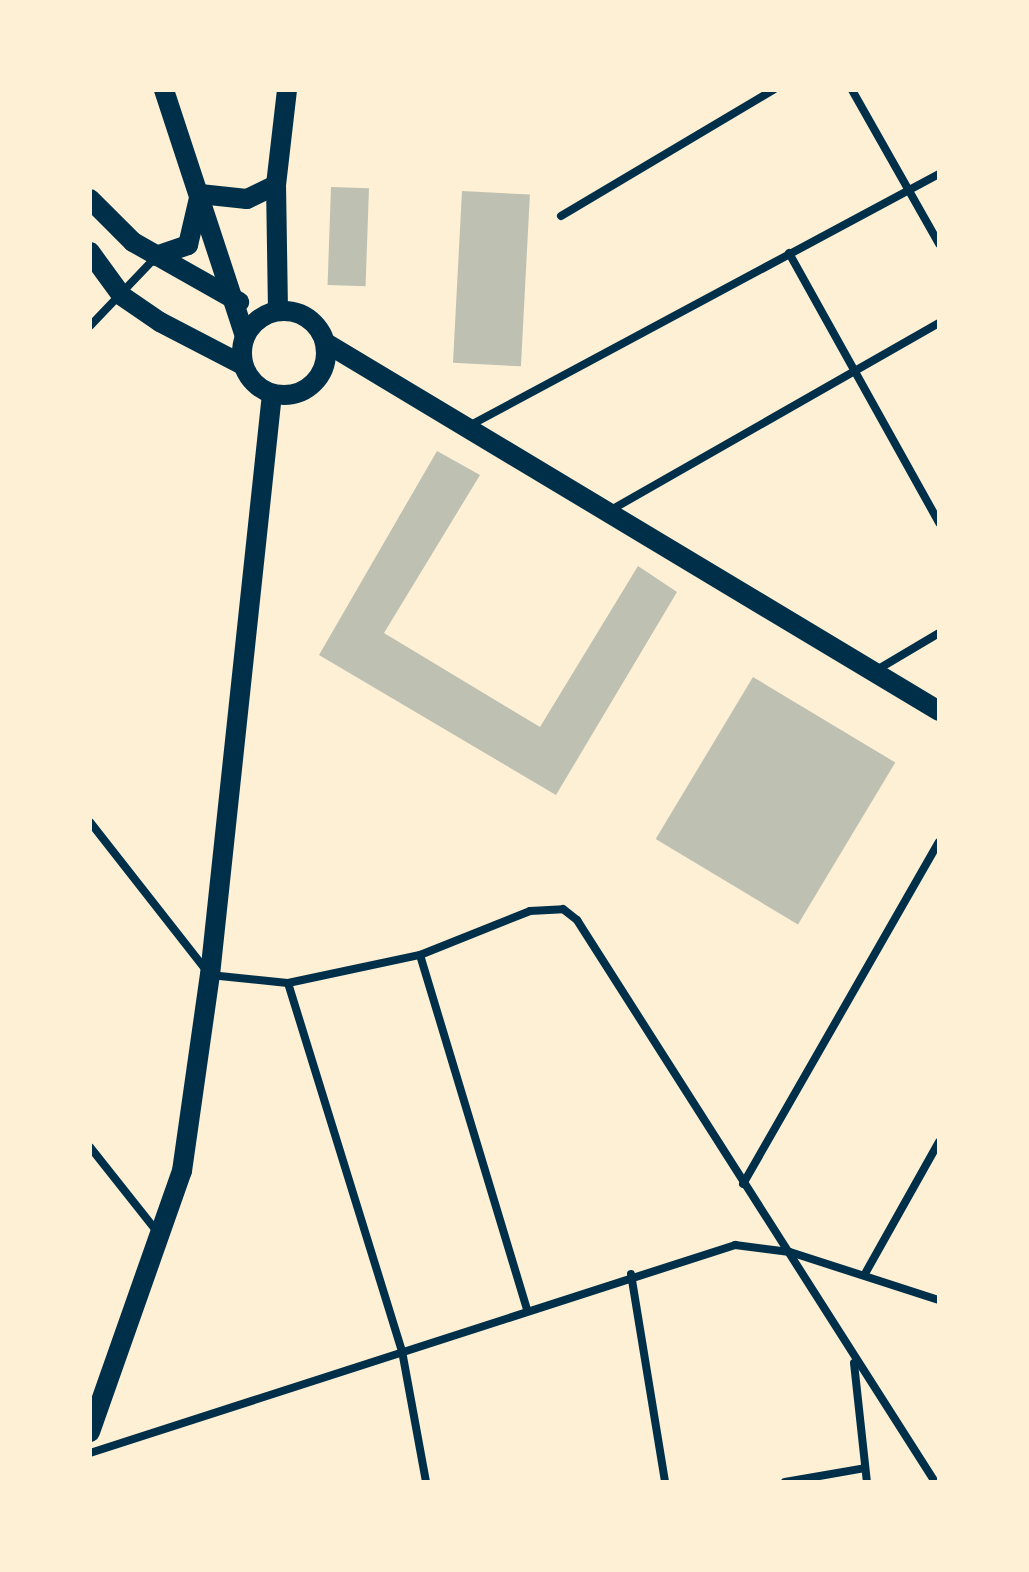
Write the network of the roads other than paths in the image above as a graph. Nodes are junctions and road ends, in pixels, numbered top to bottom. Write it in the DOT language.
graph roads {
  1 [pos="164,90"];
  2 [pos="287,90"];
  3 [pos="773,90"];
  4 [pos="852,90"];
  5 [pos="939,174"];
  6 [pos="276,185"];
  7 [pos="908,191"];
  8 [pos="200,194"];
  9 [pos="90,199"];
  10 [pos="561,216"];
  11 [pos="939,244"];
  12 [pos="90,252"];
  13 [pos="789,253"];
  14 [pos="156,256"];
  15 [pos="122,296"];
  16 [pos="235,300"];
  17 [pos="271,313"];
  18 [pos="939,323"];
  19 [pos="90,326"];
  20 [pos="245,336"];
  21 [pos="326,343"];
  22 [pos="243,365"];
  23 [pos="854,370"];
  24 [pos="272,394"];
  25 [pos="465,428"];
  26 [pos="610,511"];
  27 [pos="939,523"];
  28 [pos="939,633"];
  29 [pos="874,672"];
  30 [pos="939,711"];
  31 [pos="90,822"];
  32 [pos="939,842"];
  33 [pos="420,955"];
  34 [pos="210,975"];
  35 [pos="288,983"];
  36 [pos="939,1142"];
  37 [pos="90,1147"];
  38 [pos="743,1184"];
  39 [pos="162,1238"];
  40 [pos="790,1252"];
  41 [pos="866,1272"];
  42 [pos="631,1274"];
  43 [pos="939,1300"];
  44 [pos="527,1310"];
  45 [pos="402,1351"];
  46 [pos="854,1361"];
  47 [pos="90,1432"];
  48 [pos="90,1453"];
  49 [pos="865,1468"];
  50 [pos="426,1482"];
  51 [pos="665,1482"];
  52 [pos="785,1482"];
  53 [pos="867,1482"];
  54 [pos="935,1482"];
  1 -- 8 [label="main road"];
  2 -- 6 [label="main road"];
  3 -- 10 [label="street"];
  4 -- 7 [label="street"];
  5 -- 7 [label="street"];
  6 -- 8 [label="main road"];
  6 -- 17 [label="main road"];
  7 -- 11 [label="street"];
  7 -- 13 [label="street"];
  8 -- 14 [label="main road"];
  8 -- 16 [label="main road"];
  9 -- 14 [label="main road"];
  12 -- 15 [label="main road"];
  13 -- 23 [label="street"];
  13 -- 25 [label="street"];
  14 -- 15 [label="street"];
  14 -- 16 [label="main road"];
  15 -- 19 [label="street"];
  15 -- 22 [label="main road"];
  16 -- 17 [label="main road"];
  16 -- 20 [label="main road"];
  17 -- 20 [label="main road"];
  17 -- 21 [label="main road"];
  18 -- 23 [label="street"];
  20 -- 22 [label="main road"];
  21 -- 24 [label="main road"];
  21 -- 25 [label="main road"];
  22 -- 24 [label="main road"];
  23 -- 26 [label="street"];
  23 -- 27 [label="street"];
  24 -- 34 [label="main road"];
  25 -- 26 [label="main road"];
  26 -- 29 [label="main road"];
  28 -- 29 [label="street"];
  29 -- 30 [label="main road"];
  31 -- 34 [label="street"];
  32 -- 38 [label="street"];
  33 -- 35 [label="street"];
  33 -- 38 [label="street"];
  33 -- 44 [label="street"];
  34 -- 35 [label="street"];
  34 -- 39 [label="main road"];
  35 -- 45 [label="street"];
  36 -- 41 [label="street"];
  37 -- 39 [label="street"];
  38 -- 40 [label="street"];
  39 -- 47 [label="main road"];
  40 -- 41 [label="street"];
  40 -- 42 [label="street"];
  40 -- 46 [label="street"];
  41 -- 43 [label="street"];
  42 -- 44 [label="street"];
  42 -- 51 [label="street"];
  44 -- 45 [label="street"];
  45 -- 48 [label="street"];
  45 -- 50 [label="street"];
  46 -- 49 [label="street"];
  46 -- 54 [label="street"];
  49 -- 52 [label="street"];
  49 -- 53 [label="street"];
}
